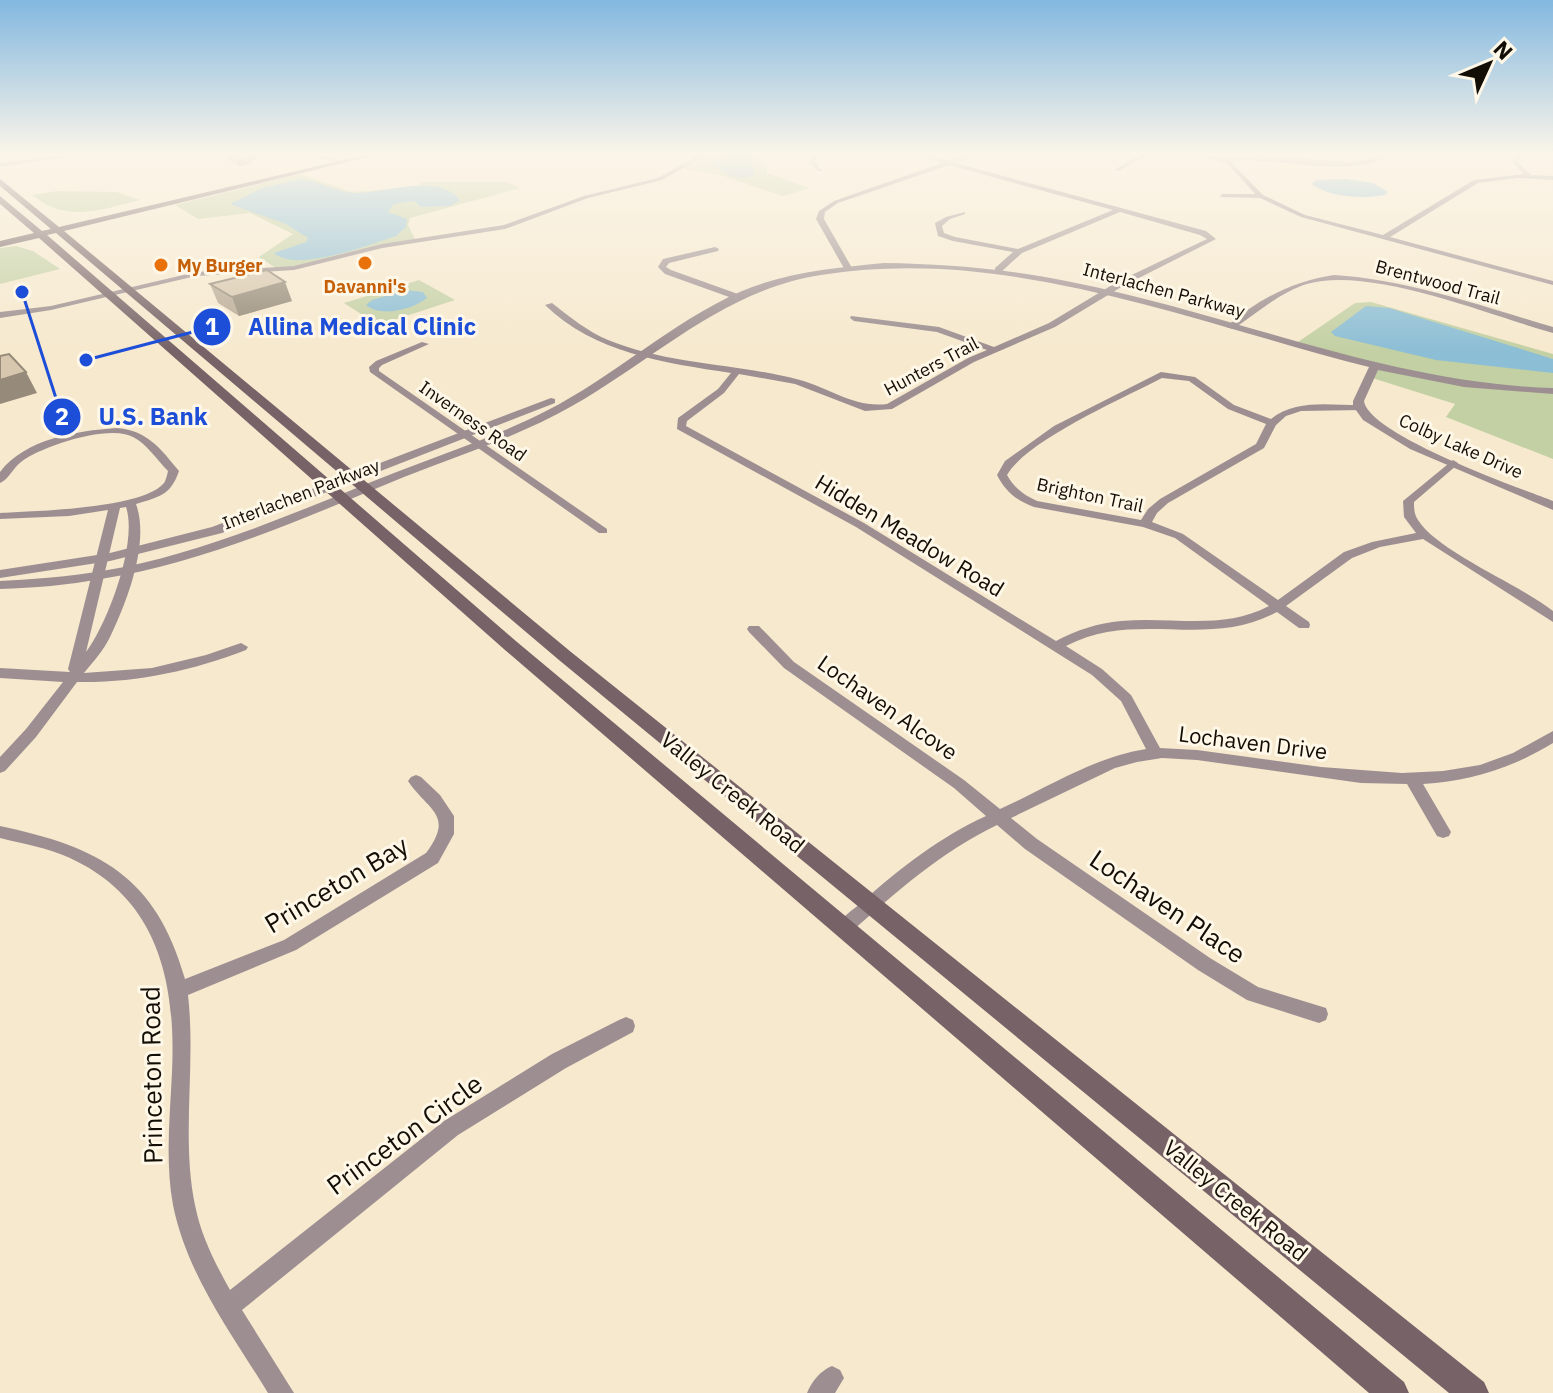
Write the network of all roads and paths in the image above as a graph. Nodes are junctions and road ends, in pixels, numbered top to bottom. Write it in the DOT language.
graph roads {
  1 [pos="16,220"];
  2 [pos="24,220"];
  3 [pos="45,220"];
  4 [pos="87,220"];
  5 [pos="108,220"];
  6 [pos="524,220"];
  7 [pos="821,220"];
  8 [pos="945,220"];
  9 [pos="1096,220"];
  10 [pos="1155,220"];
  11 [pos="1318,220"];
  12 [pos="1412,220"];
  13 [pos="54,228"];
  14 [pos="38,232"];
  15 [pos="0,236"];
  16 [pos="1383,238"];
  17 [pos="0,246"];
  18 [pos="715,249"];
  19 [pos="80,250"];
  20 [pos="1019,251"];
  21 [pos="65,255"];
  22 [pos="848,268"];
  23 [pos="998,270"];
  24 [pos="1553,283"];
  25 [pos="130,292"];
  26 [pos="1105,293"];
  27 [pos="111,296"];
  28 [pos="735,296"];
  29 [pos="549,305"];
  30 [pos="0,316"];
  31 [pos="854,318"];
  32 [pos="1230,327"];
  33 [pos="1553,330"];
  34 [pos="425,344"];
  35 [pos="995,350"];
  36 [pos="644,353"];
  37 [pos="1189,364"];
  38 [pos="1375,366"];
  39 [pos="735,373"];
  40 [pos="1182,375"];
  41 [pos="598,383"];
  42 [pos="1553,391"];
  43 [pos="1359,408"];
  44 [pos="1272,423"];
  45 [pos="466,435"];
  46 [pos="478,444"];
  47 [pos="1453,463"];
  48 [pos="0,480"];
  49 [pos="347,489"];
  50 [pos="130,503"];
  51 [pos="115,506"];
  52 [pos="1553,506"];
  53 [pos="0,516"];
  54 [pos="1145,524"];
  55 [pos="603,531"];
  56 [pos="1425,535"];
  57 [pos="130,552"];
  58 [pos="102,559"];
  59 [pos="130,568"];
  60 [pos="0,574"];
  61 [pos="98,574"];
  62 [pos="0,585"];
  63 [pos="1279,608"];
  64 [pos="1553,618"];
  65 [pos="1304,625"];
  66 [pos="754,629"];
  67 [pos="1056,646"];
  68 [pos="241,647"];
  69 [pos="0,673"];
  70 [pos="73,677"];
  71 [pos="1553,736"];
  72 [pos="1155,753"];
  73 [pos="0,767"];
  74 [pos="1412,779"];
  75 [pos="416,781"];
  76 [pos="998,818"];
  77 [pos="0,832"];
  78 [pos="1443,832"];
  79 [pos="871,904"];
  80 [pos="844,928"];
  81 [pos="179,990"];
  82 [pos="1319,1014"];
  83 [pos="626,1026"];
  84 [pos="229,1306"];
  85 [pos="282,1393"];
  86 [pos="1393,1393"];
  87 [pos="1473,1393"];
  1 -- 15 [label="main road"];
  2 -- 14 [label="main road, Valley Creek Road"];
  3 -- 13 [label="main road, Valley Creek Road"];
  4 -- 13 [label="main road"];
  5 -- 19 [label="main road"];
  6 -- 25 [label="street"];
  7 -- 22 [label="street"];
  8 -- 20 [label="street"];
  9 -- 20 [label="street"];
  10 -- 26 [label="street, Hunters Trail"];
  11 -- 16 [label="street"];
  12 -- 16 [label="street"];
  13 -- 14 [label="main road"];
  13 -- 19 [label="main road, Valley Creek Road"];
  14 -- 15 [label="main road"];
  14 -- 17 [label="main road"];
  14 -- 21 [label="main road, Valley Creek Road"];
  16 -- 24 [label="street"];
  17 -- 21 [label="main road"];
  18 -- 28 [label="street"];
  19 -- 25 [label="main road, Valley Creek Road"];
  20 -- 23 [label="street"];
  21 -- 27 [label="main road, Valley Creek Road"];
  22 -- 23 [label="street, Interlachen Parkway"];
  22 -- 28 [label="street, Interlachen Parkway"];
  23 -- 26 [label="street, Interlachen Parkway"];
  25 -- 27 [label="street"];
  25 -- 49 [label="main road, Valley Creek Road"];
  26 -- 32 [label="street, Interlachen Parkway"];
  26 -- 35 [label="street, Hunters Trail"];
  27 -- 30 [label="street"];
  27 -- 49 [label="main road, Valley Creek Road"];
  28 -- 36 [label="street, Interlachen Parkway"];
  29 -- 36 [label="street, Hunters Trail"];
  31 -- 35 [label="street"];
  32 -- 33 [label="street, Brentwood Trail"];
  32 -- 38 [label="street, Interlachen Parkway"];
  34 -- 45 [label="street, Inverness Road"];
  35 -- 39 [label="street, Hunters Trail"];
  36 -- 39 [label="street, Hunters Trail"];
  36 -- 41 [label="street, Interlachen Parkway"];
  37 -- 40 [label="street"];
  38 -- 42 [label="street, Interlachen Parkway"];
  38 -- 43 [label="street"];
  39 -- 67 [label="street, Hidden Meadow Road"];
  40 -- 44 [label="street"];
  40 -- 54 [label="street, Brighton Trail"];
  41 -- 45 [label="street, Interlachen Parkway"];
  41 -- 46 [label="street, Interlachen Parkway"];
  43 -- 44 [label="street"];
  43 -- 47 [label="street, Colby Lake Drive"];
  44 -- 54 [label="street"];
  45 -- 46 [label="street, Inverness Road"];
  45 -- 49 [label="street, Interlachen Parkway"];
  46 -- 49 [label="street, Interlachen Parkway"];
  46 -- 55 [label="street, Inverness Road"];
  47 -- 52 [label="street, Colby Lake Drive"];
  47 -- 56 [label="street"];
  48 -- 50 [label="street"];
  49 -- 57 [label="street, Interlachen Parkway"];
  49 -- 59 [label="street, Interlachen Parkway"];
  49 -- 79 [label="main road, Valley Creek Road"];
  49 -- 80 [label="main road, Valley Creek Road"];
  50 -- 51 [label="street"];
  50 -- 57 [label="street"];
  51 -- 53 [label="street"];
  51 -- 58 [label="street"];
  54 -- 63 [label="street, Brighton Trail"];
  56 -- 63 [label="street"];
  56 -- 64 [label="street"];
  57 -- 58 [label="street, Interlachen Parkway"];
  57 -- 59 [label="street"];
  58 -- 60 [label="street, Interlachen Parkway"];
  58 -- 61 [label="street"];
  59 -- 61 [label="street, Interlachen Parkway"];
  59 -- 70 [label="street"];
  61 -- 62 [label="street, Interlachen Parkway"];
  61 -- 70 [label="street"];
  63 -- 65 [label="street, Brighton Trail"];
  63 -- 67 [label="street"];
  66 -- 76 [label="street, Lochaven Alcove"];
  67 -- 72 [label="street, Hidden Meadow Road"];
  68 -- 70 [label="street"];
  69 -- 70 [label="street"];
  70 -- 73 [label="street"];
  71 -- 74 [label="street, Lochaven Drive"];
  72 -- 74 [label="street, Lochaven Drive"];
  72 -- 76 [label="street, Lochaven Drive"];
  74 -- 78 [label="street"];
  75 -- 81 [label="street, Princeton Bay"];
  76 -- 79 [label="street, Lochaven Drive"];
  76 -- 82 [label="street, Lochaven Place"];
  77 -- 81 [label="street, Princeton Road"];
  79 -- 80 [label="street, Lochaven Drive"];
  79 -- 87 [label="main road, Valley Creek Road"];
  80 -- 86 [label="main road, Valley Creek Road"];
  81 -- 84 [label="street, Princeton Road"];
  83 -- 84 [label="street, Princeton Circle"];
  84 -- 85 [label="street, Princeton Road"];
}
